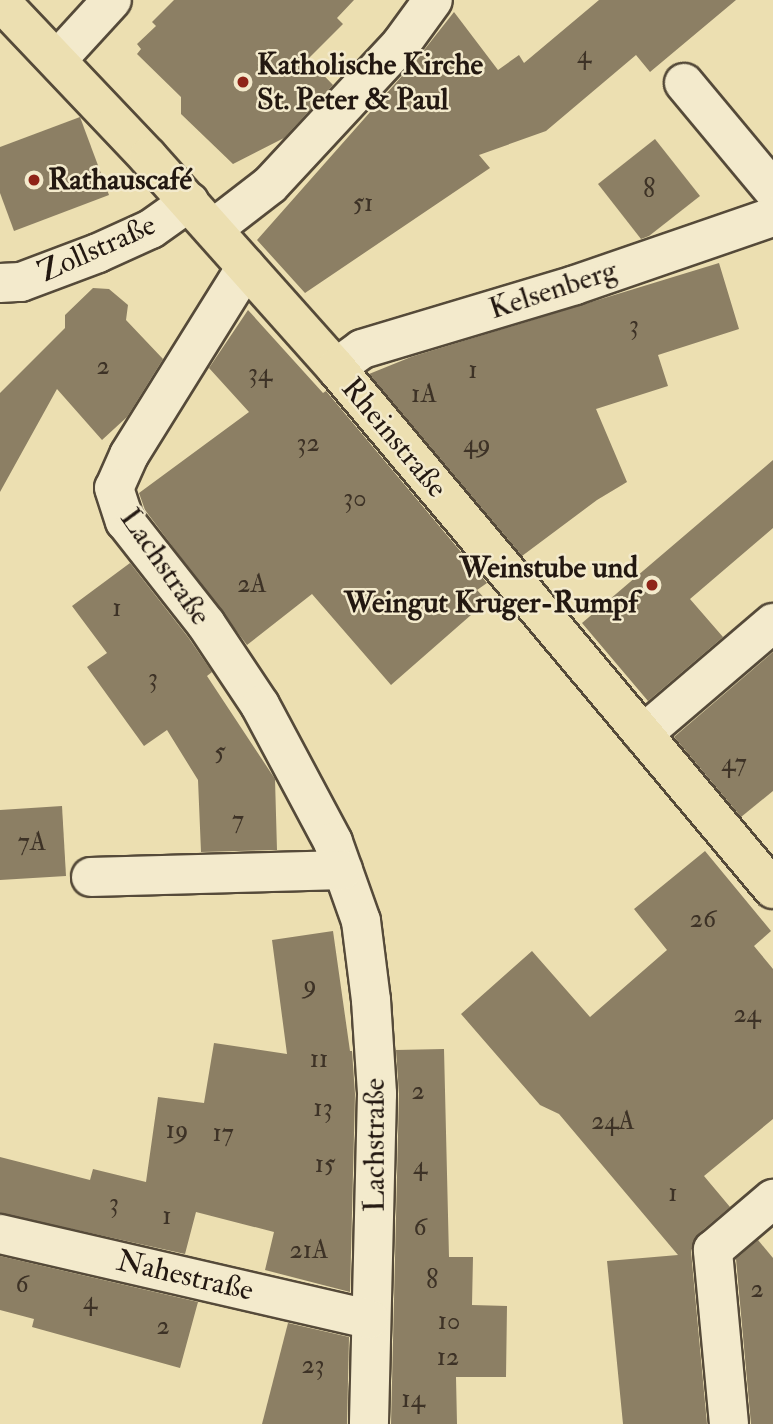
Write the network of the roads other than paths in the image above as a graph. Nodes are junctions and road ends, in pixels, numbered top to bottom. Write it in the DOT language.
graph roads {
  1 [pos="113,0"];
  2 [pos="433,0"];
  3 [pos="0,1"];
  4 [pos="57,60"];
  5 [pos="684,83"];
  6 [pos="773,190"];
  7 [pos="201,216"];
  8 [pos="773,217"];
  9 [pos="246,267"];
  10 [pos="0,283"];
  11 [pos="336,368"];
  12 [pos="773,623"];
  13 [pos="643,734"];
  14 [pos="342,870"];
  15 [pos="91,877"];
  16 [pos="773,889"];
  17 [pos="773,1199"];
  18 [pos="0,1234"];
  19 [pos="369,1319"];
  20 [pos="369,1424"];
  21 [pos="729,1424"];
  1 -- 4 [label="street"];
  2 -- 7 [label="street, Zollstraße"];
  3 -- 4 [label="main road, Rheinstraße"];
  4 -- 7 [label="main road, Rheinstraße"];
  5 -- 6 [label="street"];
  7 -- 9 [label="main road, Rheinstraße"];
  7 -- 10 [label="street, Zollstraße"];
  8 -- 11 [label="street, Kelsenberg"];
  9 -- 11 [label="main road, Rheinstraße"];
  9 -- 14 [label="street, Lachstraße"];
  11 -- 13 [label="main road, Rheinstraße"];
  12 -- 13 [label="street"];
  13 -- 16 [label="main road, Rheinstraße"];
  14 -- 15 [label="street"];
  14 -- 19 [label="street, Lachstraße"];
  17 -- 21 [label="street"];
  18 -- 19 [label="street, Nahestraße"];
  19 -- 20 [label="street, Lachstraße"];
}
